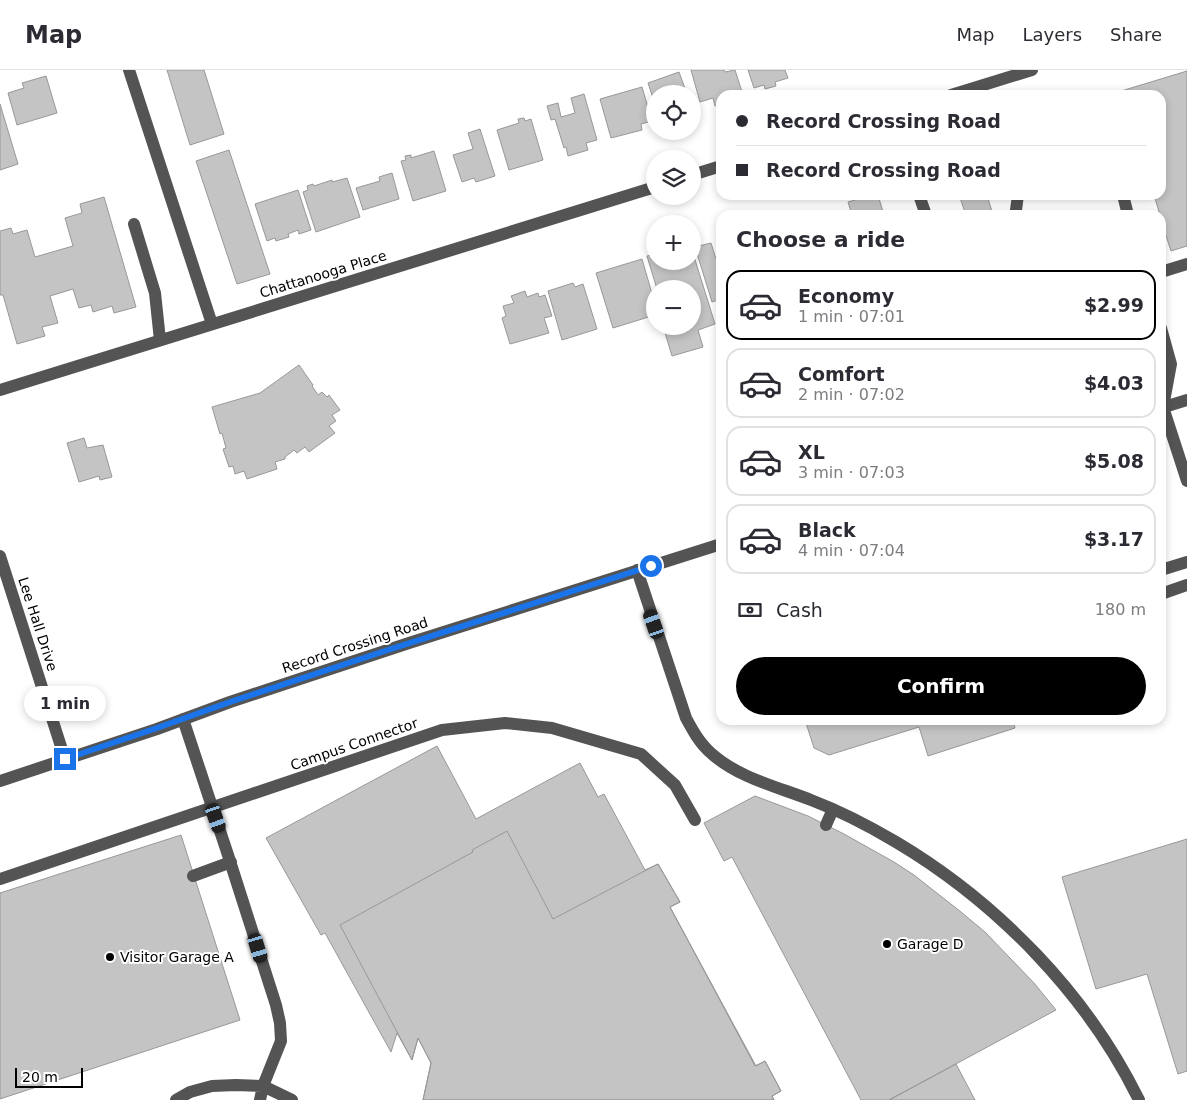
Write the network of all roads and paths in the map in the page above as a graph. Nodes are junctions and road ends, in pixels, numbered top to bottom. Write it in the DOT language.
graph roads {
  1 [pos="129,70"];
  2 [pos="1032,70"];
  3 [pos="967,90"];
  4 [pos="716,168"];
  5 [pos="701,172"];
  6 [pos="646,190"];
  7 [pos="134,224"];
  8 [pos="1187,264"];
  9 [pos="1166,270"];
  10 [pos="212,324"];
  11 [pos="160,340"];
  12 [pos="1166,346"];
  13 [pos="1166,388"];
  14 [pos="0,390"];
  15 [pos="1187,400"];
  16 [pos="1166,406"];
  17 [pos="1166,419"];
  18 [pos="1187,481"];
  19 [pos="716,546"];
  20 [pos="0,556"];
  21 [pos="1187,562"];
  22 [pos="1166,568"];
  23 [pos="637,570"];
  24 [pos="1187,585"];
  25 [pos="1166,592"];
  26 [pos="183,720"];
  27 [pos="65,759"];
  28 [pos="0,781"];
  29 [pos="834,809"];
  30 [pos="695,820"];
  31 [pos="826,825"];
  32 [pos="231,862"];
  33 [pos="193,876"];
  34 [pos="0,879"];
  35 [pos="263,1086"];
  36 [pos="176,1100"];
  37 [pos="260,1100"];
  38 [pos="292,1100"];
  39 [pos="1139,1100"];
  1 -- 10 [label="street"];
  2 -- 3 [label="street"];
  4 -- 5 [label="street"];
  6 -- 10 [label="street, Chattanooga Place"];
  7 -- 11 [label="street"];
  8 -- 9 [label="street"];
  10 -- 11 [label="street, Chattanooga Place"];
  11 -- 14 [label="street, Chattanooga Place"];
  12 -- 13 [label="street"];
  15 -- 16 [label="street"];
  17 -- 18 [label="street"];
  19 -- 23 [label="street, Record Crossing Road"];
  20 -- 27 [label="street, Lee Hall Drive"];
  21 -- 22 [label="street"];
  23 -- 26 [label="street, Record Crossing Road"];
  23 -- 29 [label="street"];
  24 -- 25 [label="street"];
  26 -- 27 [label="street, Record Crossing Road"];
  26 -- 32 [label="street"];
  27 -- 28 [label="street, Record Crossing Road"];
  29 -- 31 [label="street"];
  29 -- 39 [label="street"];
  30 -- 34 [label="street, Campus Connector, bridge"];
  32 -- 33 [label="street"];
  32 -- 35 [label="street"];
  35 -- 36 [label="street"];
  35 -- 37 [label="street"];
  35 -- 38 [label="street"];
}
